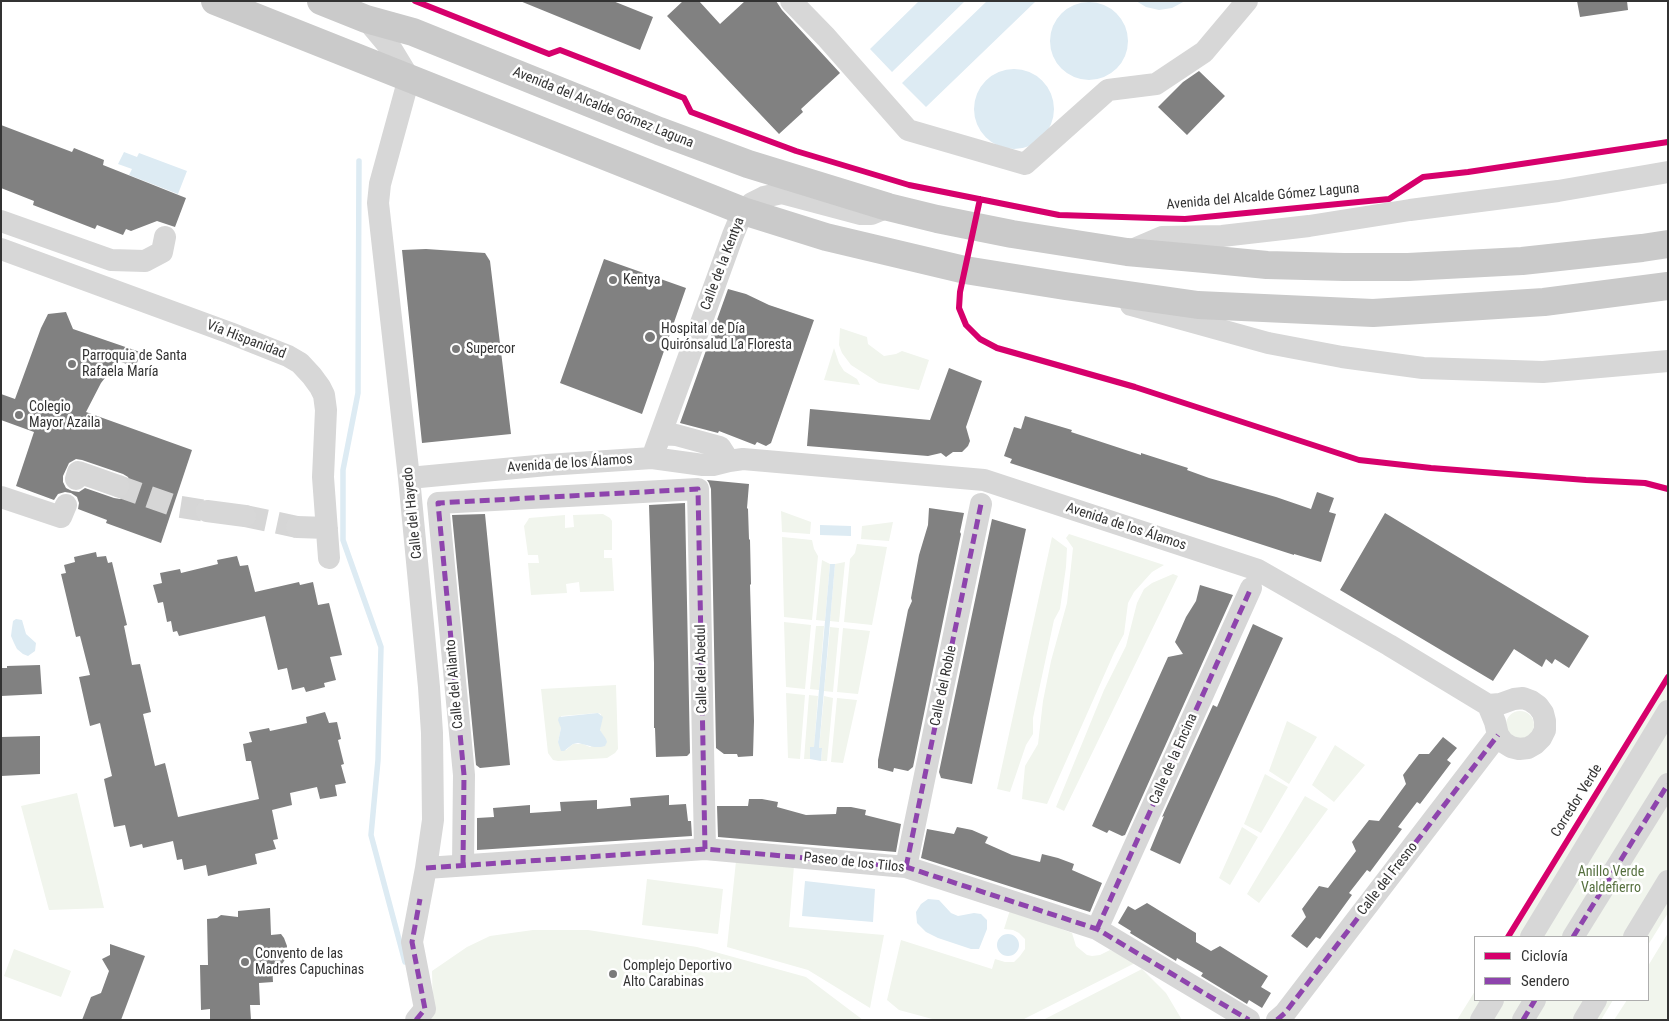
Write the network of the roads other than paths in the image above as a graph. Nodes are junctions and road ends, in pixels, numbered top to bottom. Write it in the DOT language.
graph roads {
  1 [pos="215,1"];
  2 [pos="321,1"];
  3 [pos="791,1"];
  4 [pos="1247,1"];
  5 [pos="366,19"];
  6 [pos="408,78"];
  7 [pos="1668,172"];
  8 [pos="888,207"];
  9 [pos="743,211"];
  10 [pos="1,221"];
  11 [pos="164,237"];
  12 [pos="1668,244"];
  13 [pos="1,249"];
  14 [pos="1127,252"];
  15 [pos="1065,286"];
  16 [pos="1668,286"];
  17 [pos="1668,361"];
  18 [pos="661,434"];
  19 [pos="652,458"];
  20 [pos="729,461"];
  21 [pos="409,478"];
  22 [pos="76,479"];
  23 [pos="118,486"];
  24 [pos="1,497"];
  25 [pos="438,503"];
  26 [pos="981,504"];
  27 [pos="66,505"];
  28 [pos="207,511"];
  29 [pos="245,516"];
  30 [pos="297,526"];
  31 [pos="327,528"];
  32 [pos="330,558"];
  33 [pos="1251,588"];
  34 [pos="1488,705"];
  35 [pos="1668,711"];
  36 [pos="1498,735"];
  37 [pos="1668,784"];
  38 [pos="705,849"];
  39 [pos="463,865"];
  40 [pos="906,867"];
  41 [pos="426,868"];
  42 [pos="1668,881"];
  43 [pos="1097,929"];
  44 [pos="1532,936"];
  45 [pos="1575,936"];
  46 [pos="1635,936"];
  47 [pos="1492,1001"];
  48 [pos="1534,1001"];
  49 [pos="1595,1001"];
  50 [pos="416,1020"];
  51 [pos="1249,1020"];
  52 [pos="1276,1020"];
  53 [pos="1481,1020"];
  54 [pos="1523,1020"];
  55 [pos="1584,1020"];
  1 -- 6 [label="main road"];
  2 -- 5 [label="main road, Avenida del Alcalde Gómez Laguna"];
  3 -- 4 [label="street"];
  5 -- 6 [label="street"];
  5 -- 8 [label="main road, Avenida del Alcalde Gómez Laguna"];
  6 -- 9 [label="main road"];
  6 -- 21 [label="street, Calle del Hayedo"];
  7 -- 14 [label="street, Avenida del Alcalde Gómez Laguna"];
  8 -- 9 [label="street"];
  8 -- 14 [label="main road, Avenida del Alcalde Gómez Laguna"];
  9 -- 15 [label="main road"];
  9 -- 18 [label="street, Calle de la Kentya"];
  10 -- 11 [label="street"];
  12 -- 14 [label="main road, Avenida del Alcalde Gómez Laguna"];
  13 -- 31 [label="street, Vía Hispanidad"];
  15 -- 16 [label="main road"];
  15 -- 17 [label="street"];
  18 -- 19 [label="street, Calle de la Kentya"];
  18 -- 20 [label="street"];
  19 -- 20 [label="street, Avenida de los Álamos"];
  19 -- 21 [label="street, Avenida de los Álamos"];
  20 -- 34 [label="street, Avenida de los Álamos"];
  21 -- 41 [label="street, Calle del Hayedo"];
  22 -- 23 [label="street"];
  24 -- 27 [label="street"];
  25 -- 38 [label="street, Calle del Abedul"];
  25 -- 39 [label="street, Calle del Ailanto"];
  26 -- 40 [label="street, Calle del Roble"];
  28 -- 29 [label="street"];
  30 -- 31 [label="street"];
  31 -- 32 [label="street, Vía Hispanidad"];
  33 -- 43 [label="street, Calle de la Encina"];
  34 -- 36 [label="street"];
  34 -- 36 [label="street"];
  35 -- 44 [label="street"];
  36 -- 52 [label="street, Calle del Fresno"];
  37 -- 45 [label="street"];
  38 -- 39 [label="street, Paseo de los Tilos"];
  38 -- 40 [label="street, Paseo de los Tilos"];
  39 -- 41 [label="street, Paseo de los Tilos"];
  40 -- 43 [label="street, Paseo de los Tilos"];
  41 -- 50 [label="street, Calle del Hayedo"];
  42 -- 46 [label="street"];
  43 -- 51 [label="street, Paseo de los Tilos"];
  47 -- 53 [label="street"];
  48 -- 54 [label="street"];
  49 -- 55 [label="street"];
}
